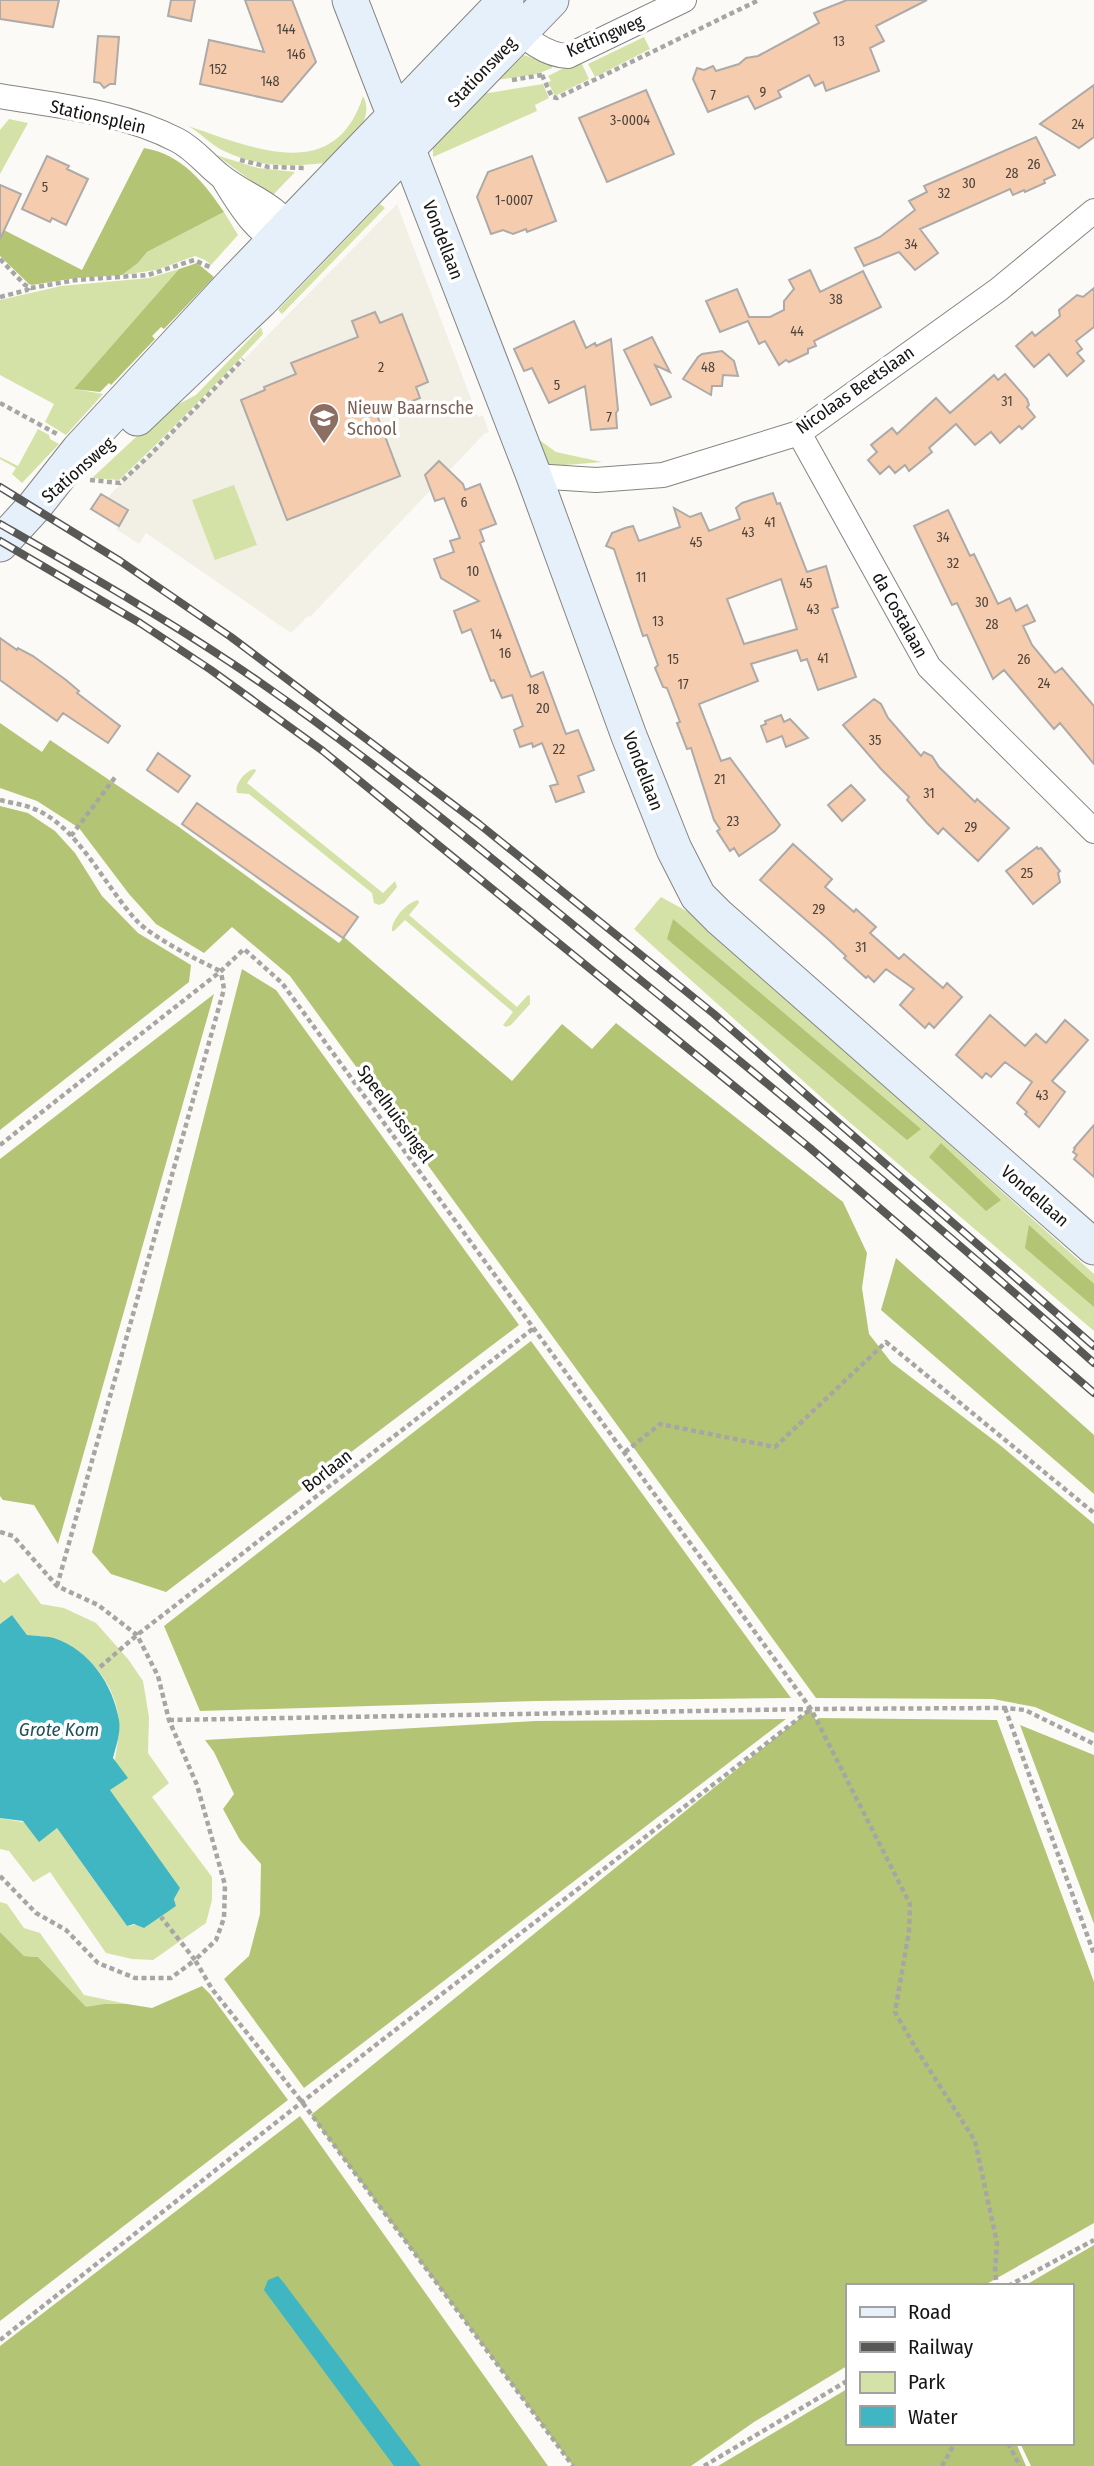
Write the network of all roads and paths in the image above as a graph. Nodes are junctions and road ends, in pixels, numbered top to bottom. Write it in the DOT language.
graph roads {
  1 [pos="349,0"];
  2 [pos="551,0"];
  3 [pos="684,0"];
  4 [pos="759,0"];
  5 [pos="507,14"];
  6 [pos="542,75"];
  7 [pos="0,96"];
  8 [pos="395,116"];
  9 [pos="408,148"];
  10 [pos="318,167"];
  11 [pos="230,169"];
  12 [pos="1094,211"];
  13 [pos="281,233"];
  14 [pos="306,254"];
  15 [pos="0,260"];
  16 [pos="209,267"];
  17 [pos="29,287"];
  18 [pos="0,297"];
  19 [pos="0,403"];
  20 [pos="799,433"];
  21 [pos="79,450"];
  22 [pos="534,476"];
  23 [pos="34,508"];
  24 [pos="0,544"];
  25 [pos="116,776"];
  26 [pos="0,800"];
  27 [pos="1094,831"];
  28 [pos="71,836"];
  29 [pos="221,971"];
  30 [pos="0,1145"];
  31 [pos="1094,1247"];
  32 [pos="534,1328"];
  33 [pos="625,1452"];
  34 [pos="1094,1513"];
  35 [pos="0,1532"];
  36 [pos="57,1587"];
  37 [pos="137,1635"];
  38 [pos="100,1667"];
  39 [pos="1005,1708"];
  40 [pos="811,1709"];
  41 [pos="169,1720"];
  42 [pos="1094,1744"];
  43 [pos="0,1876"];
  44 [pos="161,1917"];
  45 [pos="1094,1954"];
  46 [pos="195,1959"];
  47 [pos="302,2102"];
  48 [pos="1094,2240"];
  49 [pos="998,2284"];
  50 [pos="1012,2284"];
  51 [pos="0,2340"];
  52 [pos="846,2382"];
  53 [pos="955,2445"];
  54 [pos="1010,2445"];
  55 [pos="573,2466"];
  56 [pos="705,2466"];
  57 [pos="942,2466"];
  58 [pos="1020,2466"];
  1 -- 8 [label="street, Vondellaan"];
  2 -- 5 [label="street, Stationsweg"];
  3 -- 5 [label="street, Kettingweg"];
  4 -- 6 [label="path"];
  5 -- 8 [label="street, Stationsweg"];
  5 -- 9 [label="street, Stationsweg"];
  7 -- 11 [label="street, Stationsplein"];
  8 -- 9 [label="street, Vondellaan"];
  8 -- 13 [label="street, Stationsweg"];
  9 -- 14 [label="street, Stationsweg"];
  9 -- 22 [label="street, Vondellaan"];
  10 -- 11 [label="path"];
  11 -- 13 [label="street, Stationsplein"];
  12 -- 20 [label="street, Nicolaas Beetslaan"];
  13 -- 14 [label="street, Stationsplein"];
  13 -- 21 [label="street, Stationsweg"];
  14 -- 23 [label="street, Stationsweg"];
  15 -- 17 [label="path"];
  16 -- 17 [label="path"];
  17 -- 18 [label="path"];
  19 -- 21 [label="path"];
  20 -- 22 [label="street, Nicolaas Beetslaan"];
  20 -- 27 [label="street, da Costalaan"];
  21 -- 23 [label="street, Stationsweg"];
  22 -- 31 [label="street, Vondellaan"];
  23 -- 24 [label="street"];
  25 -- 28 [label="path"];
  26 -- 28 [label="path"];
  28 -- 29 [label="path"];
  29 -- 30 [label="path"];
  29 -- 32 [label="path, Speelhuissingel"];
  29 -- 36 [label="path"];
  32 -- 33 [label="path"];
  32 -- 37 [label="path, Borlaan"];
  33 -- 34 [label="path"];
  33 -- 40 [label="path"];
  35 -- 36 [label="path"];
  36 -- 37 [label="path"];
  37 -- 38 [label="path, Borlaan"];
  37 -- 41 [label="path"];
  39 -- 40 [label="path"];
  39 -- 42 [label="path"];
  39 -- 45 [label="path"];
  40 -- 41 [label="path"];
  40 -- 47 [label="path"];
  40 -- 49 [label="path"];
  41 -- 46 [label="path"];
  43 -- 46 [label="path"];
  44 -- 46 [label="path"];
  46 -- 47 [label="path"];
  47 -- 51 [label="path"];
  47 -- 55 [label="path"];
  48 -- 50 [label="path"];
  52 -- 56 [label="path"];
  53 -- 57 [label="path"];
  54 -- 58 [label="path"];
}
